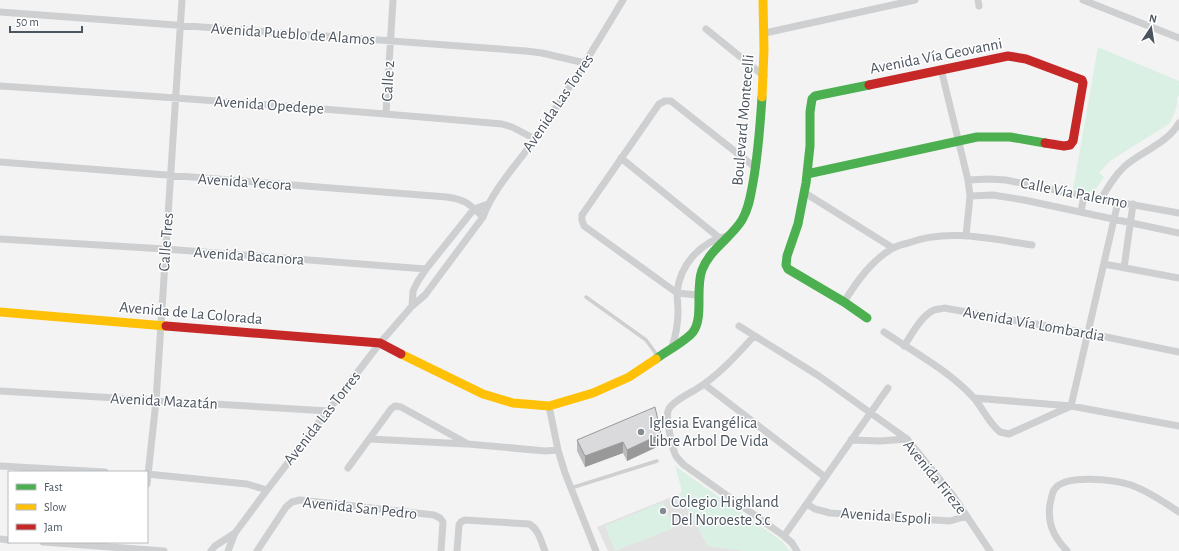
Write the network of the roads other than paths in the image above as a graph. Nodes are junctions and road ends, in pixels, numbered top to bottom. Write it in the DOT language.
graph roads {
  1 [pos="182,0"];
  2 [pos="393,0"];
  3 [pos="623,0"];
  4 [pos="764,0"];
  5 [pos="915,0"];
  6 [pos="1083,0"];
  7 [pos="0,12"];
  8 [pos="180,25"];
  9 [pos="706,29"];
  10 [pos="765,33"];
  11 [pos="1179,38"];
  12 [pos="390,41"];
  13 [pos="585,63"];
  14 [pos="941,69"];
  15 [pos="764,76"];
  16 [pos="0,86"];
  17 [pos="177,98"];
  18 [pos="386,113"];
  19 [pos="1179,123"];
  20 [pos="535,139"];
  21 [pos="958,141"];
  22 [pos="621,158"];
  23 [pos="0,162"];
  24 [pos="756,168"];
  25 [pos="807,174"];
  26 [pos="171,176"];
  27 [pos="968,180"];
  28 [pos="805,194"];
  29 [pos="970,196"];
  30 [pos="1084,196"];
  31 [pos="1101,199"];
  32 [pos="1118,202"];
  33 [pos="488,204"];
  34 [pos="1133,204"];
  35 [pos="474,209"];
  36 [pos="1081,211"];
  37 [pos="1179,213"];
  38 [pos="483,217"];
  39 [pos="1115,219"];
  40 [pos="1131,222"];
  41 [pos="1179,233"];
  42 [pos="966,236"];
  43 [pos="723,238"];
  44 [pos="0,239"];
  45 [pos="1032,245"];
  46 [pos="894,248"];
  47 [pos="165,249"];
  48 [pos="1104,264"];
  49 [pos="1124,268"];
  50 [pos="426,269"];
  51 [pos="1179,278"];
  52 [pos="677,293"];
  53 [pos="697,295"];
  54 [pos="586,296"];
  55 [pos="844,302"];
  56 [pos="412,306"];
  57 [pos="0,312"];
  58 [pos="867,318"];
  59 [pos="160,325"];
  60 [pos="739,326"];
  61 [pos="884,332"];
  62 [pos="1087,334"];
  63 [pos="754,336"];
  64 [pos="380,343"];
  65 [pos="904,346"];
  66 [pos="672,347"];
  67 [pos="1179,352"];
  68 [pos="659,357"];
  69 [pos="704,384"];
  70 [pos="888,388"];
  71 [pos="0,392"];
  72 [pos="974,398"];
  73 [pos="156,401"];
  74 [pos="549,406"];
  75 [pos="1071,406"];
  76 [pos="328,411"];
  77 [pos="871,413"];
  78 [pos="1179,426"];
  79 [pos="370,439"];
  80 [pos="907,439"];
  81 [pos="851,440"];
  82 [pos="468,444"];
  83 [pos="558,450"];
  84 [pos="657,461"];
  85 [pos="0,466"];
  86 [pos="348,468"];
  87 [pos="88,471"];
  88 [pos="148,474"];
  89 [pos="826,477"];
  90 [pos="570,488"];
  91 [pos="267,490"];
  92 [pos="807,504"];
  93 [pos="1179,512"];
  94 [pos="967,516"];
  95 [pos="235,533"];
  96 [pos="784,536"];
  97 [pos="62,543"];
  98 [pos="140,547"];
  99 [pos="164,551"];
  100 [pos="211,551"];
  101 [pos="228,551"];
  102 [pos="257,551"];
  103 [pos="441,551"];
  104 [pos="457,551"];
  105 [pos="545,551"];
  106 [pos="596,551"];
  107 [pos="797,551"];
  108 [pos="990,551"];
  109 [pos="1067,551"];
  1 -- 8 [label="street, Calle Tres"];
  2 -- 12 [label="street, Calle 2"];
  3 -- 13 [label="street, Avenida Las Torres"];
  4 -- 10 [label="street, Boulevard Montecelli"];
  5 -- 10 [label="street"];
  6 -- 11 [label="street"];
  7 -- 8 [label="street, Avenida Pueblo de Alamos"];
  8 -- 12 [label="street, Avenida Pueblo de Alamos"];
  8 -- 17 [label="street, Calle Tres"];
  9 -- 15 [label="street"];
  10 -- 15 [label="street, Boulevard Montecelli"];
  12 -- 13 [label="street, Avenida Pueblo de Alamos"];
  12 -- 18 [label="street, Calle 2"];
  13 -- 20 [label="street, Avenida Las Torres"];
  14 -- 21 [label="street"];
  14 -- 21 [label="street, Avenida Vía Geovanni"];
  14 -- 25 [label="street, Avenida Vía Geovanni"];
  15 -- 24 [label="street, Boulevard Montecelli"];
  16 -- 17 [label="street, Avenida Opedepe"];
  17 -- 18 [label="street, Avenida Opedepe"];
  17 -- 26 [label="street, Calle Tres"];
  18 -- 20 [label="street, Avenida Opedepe"];
  19 -- 31 [label="street"];
  20 -- 33 [label="street, Avenida Las Torres"];
  21 -- 25 [label="street"];
  21 -- 27 [label="street"];
  22 -- 24 [label="street"];
  22 -- 43 [label="street"];
  22 -- 52 [label="street"];
  23 -- 26 [label="street, Avenida Yecora"];
  24 -- 43 [label="street, Boulevard Montecelli"];
  25 -- 28 [label="street"];
  26 -- 35 [label="street, Avenida Yecora"];
  26 -- 47 [label="street, Calle Tres"];
  27 -- 29 [label="street"];
  27 -- 30 [label="street, Calle Vía Palermo"];
  28 -- 46 [label="street"];
  28 -- 55 [label="street"];
  29 -- 36 [label="street, Calle Vía Palermo"];
  29 -- 42 [label="street"];
  30 -- 31 [label="street, Calle Vía Palermo"];
  30 -- 36 [label="street"];
  31 -- 32 [label="street, Calle Vía Palermo"];
  32 -- 34 [label="street, Calle Vía Palermo"];
  32 -- 39 [label="street"];
  33 -- 35 [label="street"];
  33 -- 38 [label="street, Avenida Las Torres"];
  34 -- 37 [label="street, Calle Vía Palermo"];
  34 -- 40 [label="street"];
  35 -- 38 [label="street, Avenida Yecora"];
  35 -- 50 [label="street"];
  36 -- 39 [label="street, Calle Vía Palermo"];
  38 -- 56 [label="street, Avenida Las Torres"];
  39 -- 40 [label="street, Calle Vía Palermo"];
  39 -- 48 [label="street"];
  40 -- 41 [label="street, Calle Vía Palermo"];
  40 -- 49 [label="street"];
  42 -- 45 [label="street"];
  42 -- 46 [label="street"];
  43 -- 52 [label="street, Boulevard Montecelli"];
  43 -- 53 [label="street, Boulevard Montecelli"];
  44 -- 47 [label="street, Avenida Bacanora"];
  46 -- 55 [label="street"];
  47 -- 50 [label="street, Avenida Bacanora"];
  47 -- 59 [label="street, Calle Tres"];
  48 -- 49 [label="street"];
  48 -- 62 [label="street"];
  49 -- 51 [label="street"];
  50 -- 56 [label="street"];
  52 -- 53 [label="street"];
  52 -- 66 [label="street, Boulevard Montecelli"];
  53 -- 66 [label="street, Boulevard Montecelli"];
  54 -- 68 [label="lane"];
  55 -- 58 [label="street"];
  56 -- 64 [label="street, Avenida Las Torres"];
  57 -- 59 [label="street, Avenida de La Colorada"];
  59 -- 64 [label="street, Avenida de La Colorada"];
  59 -- 73 [label="street, Calle Tres"];
  60 -- 63 [label="street, Avenida Fireze"];
  61 -- 65 [label="street"];
  62 -- 65 [label="street, Avenida Vía Lombardia"];
  62 -- 67 [label="street, Avenida Vía Lombardia"];
  62 -- 75 [label="street"];
  63 -- 69 [label="street"];
  63 -- 77 [label="street, Avenida Fireze"];
  64 -- 74 [label="street"];
  64 -- 76 [label="street, Avenida Las Torres"];
  65 -- 72 [label="street"];
  66 -- 68 [label="street, Boulevard Montecelli"];
  68 -- 74 [label="street, Boulevard Montecelli"];
  69 -- 89 [label="street"];
  69 -- 96 [label="street"];
  70 -- 77 [label="street"];
  71 -- 73 [label="street, Avenida Mazatán"];
  72 -- 75 [label="street"];
  72 -- 75 [label="street"];
  73 -- 76 [label="street, Avenida Mazatán"];
  73 -- 88 [label="street, Calle Tres"];
  74 -- 83 [label="street"];
  75 -- 78 [label="street"];
  76 -- 91 [label="street, Avenida Las Torres"];
  77 -- 80 [label="street, Avenida Fireze"];
  77 -- 81 [label="street"];
  79 -- 82 [label="street"];
  79 -- 82 [label="street"];
  79 -- 86 [label="street"];
  80 -- 81 [label="street"];
  80 -- 94 [label="street, Avenida Fireze"];
  81 -- 89 [label="street"];
  82 -- 83 [label="street"];
  83 -- 90 [label="street"];
  84 -- 90 [label="lane"];
  85 -- 87 [label="street"];
  88 -- 91 [label="street"];
  89 -- 92 [label="street"];
  90 -- 106 [label="street"];
  91 -- 95 [label="street, Avenida Las Torres"];
  92 -- 94 [label="street, Avenida Espoli"];
  92 -- 96 [label="street"];
  93 -- 109 [label="street"];
  94 -- 108 [label="street, Avenida Fireze"];
  95 -- 100 [label="street, Avenida Las Torres"];
  95 -- 101 [label="street, Avenida Las Torres"];
  96 -- 107 [label="street"];
  97 -- 98 [label="street"];
  98 -- 99 [label="street"];
  102 -- 103 [label="street, Avenida San Pedro"];
  104 -- 105 [label="street"];
}
